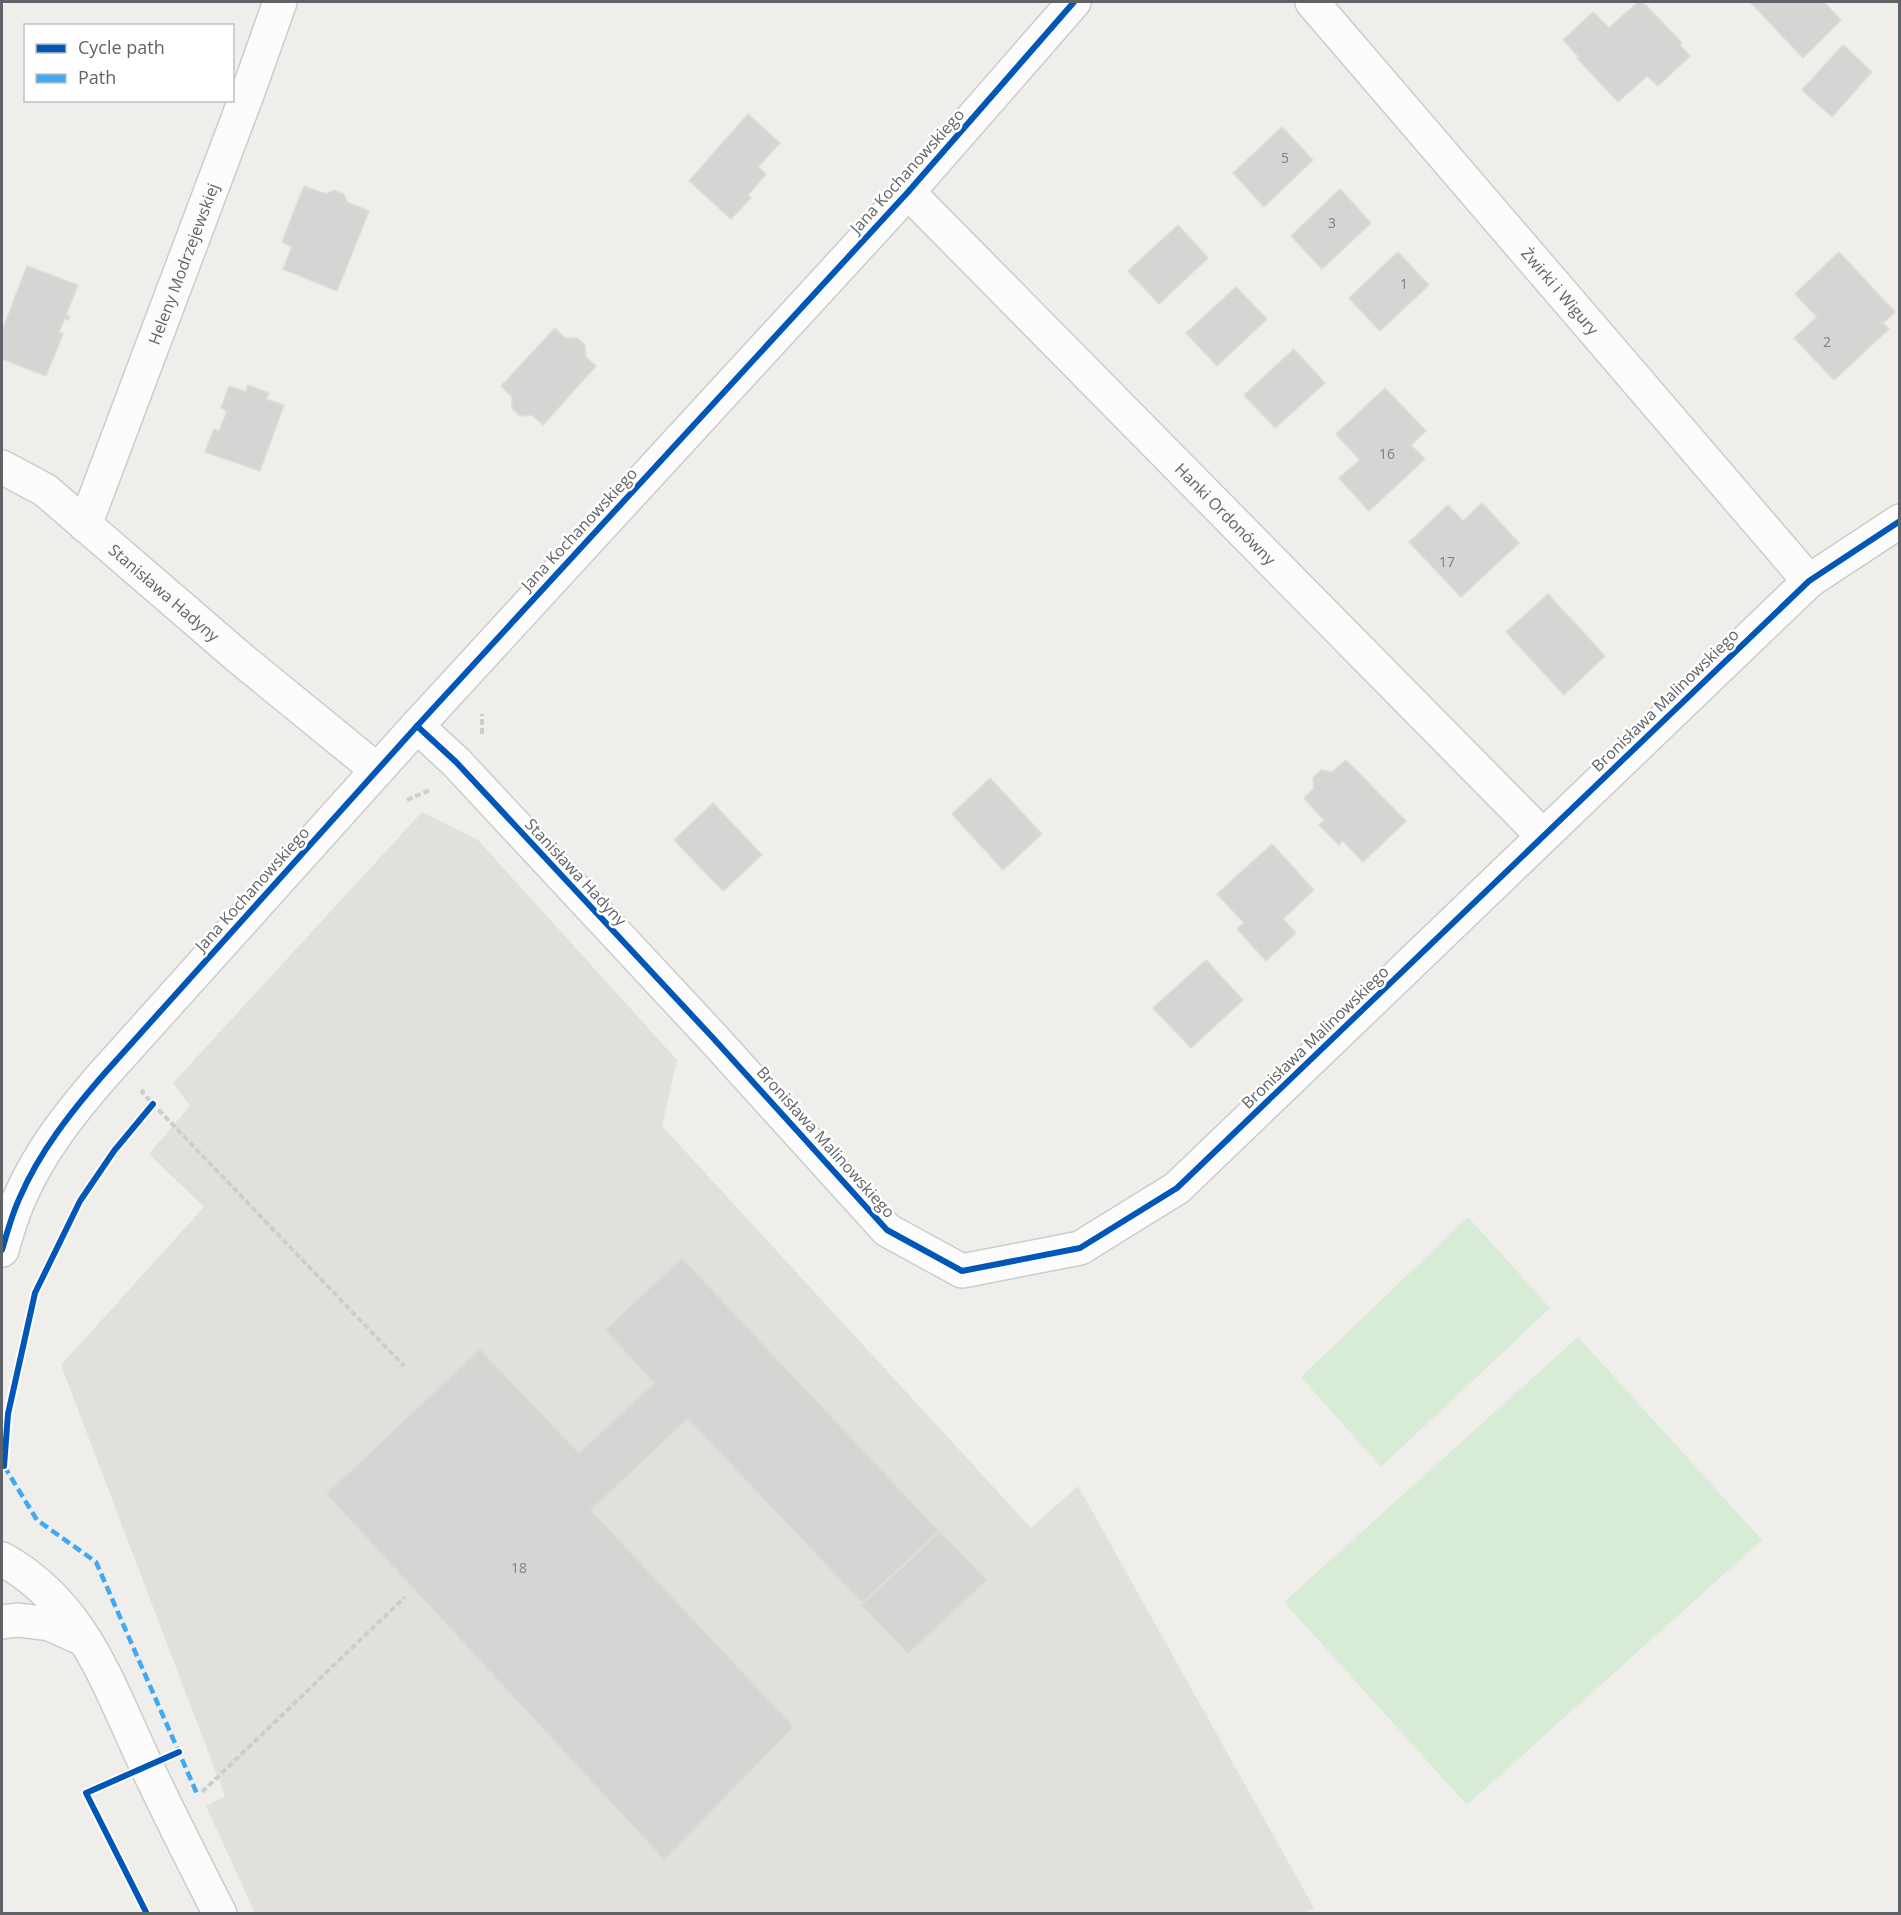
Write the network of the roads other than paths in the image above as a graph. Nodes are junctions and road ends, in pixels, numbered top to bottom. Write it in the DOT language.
graph roads {
  1 [pos="280,2"];
  2 [pos="1074,2"];
  3 [pos="1312,2"];
  4 [pos="908,192"];
  5 [pos="2,467"];
  6 [pos="1899,521"];
  7 [pos="85,525"];
  8 [pos="1809,581"];
  9 [pos="417,726"];
  10 [pos="377,770"];
  11 [pos="1543,836"];
  12 [pos="714,1039"];
  13 [pos="2,1250"];
  14 [pos="2,1558"];
  15 [pos="2,1622"];
  16 [pos="86,1640"];
  17 [pos="220,1914"];
  1 -- 7 [label="street, Heleny Modrzejewskiej"];
  2 -- 4 [label="street, Jana Kochanowskiego"];
  3 -- 8 [label="street, Żwirki i Wigury"];
  4 -- 9 [label="street, Jana Kochanowskiego"];
  4 -- 11 [label="street, Hanki Ordonówny"];
  5 -- 7 [label="street, Stanisława Hadyny"];
  6 -- 8 [label="street, Bronisława Malinowskiego"];
  7 -- 10 [label="street, Stanisława Hadyny"];
  8 -- 11 [label="street, Bronisława Malinowskiego"];
  9 -- 10 [label="street, Jana Kochanowskiego"];
  9 -- 12 [label="street, Stanisława Hadyny"];
  10 -- 13 [label="street, Jana Kochanowskiego"];
  11 -- 12 [label="street, Bronisława Malinowskiego"];
  14 -- 16 [label="street"];
  15 -- 16 [label="street"];
  16 -- 17 [label="street"];
}
